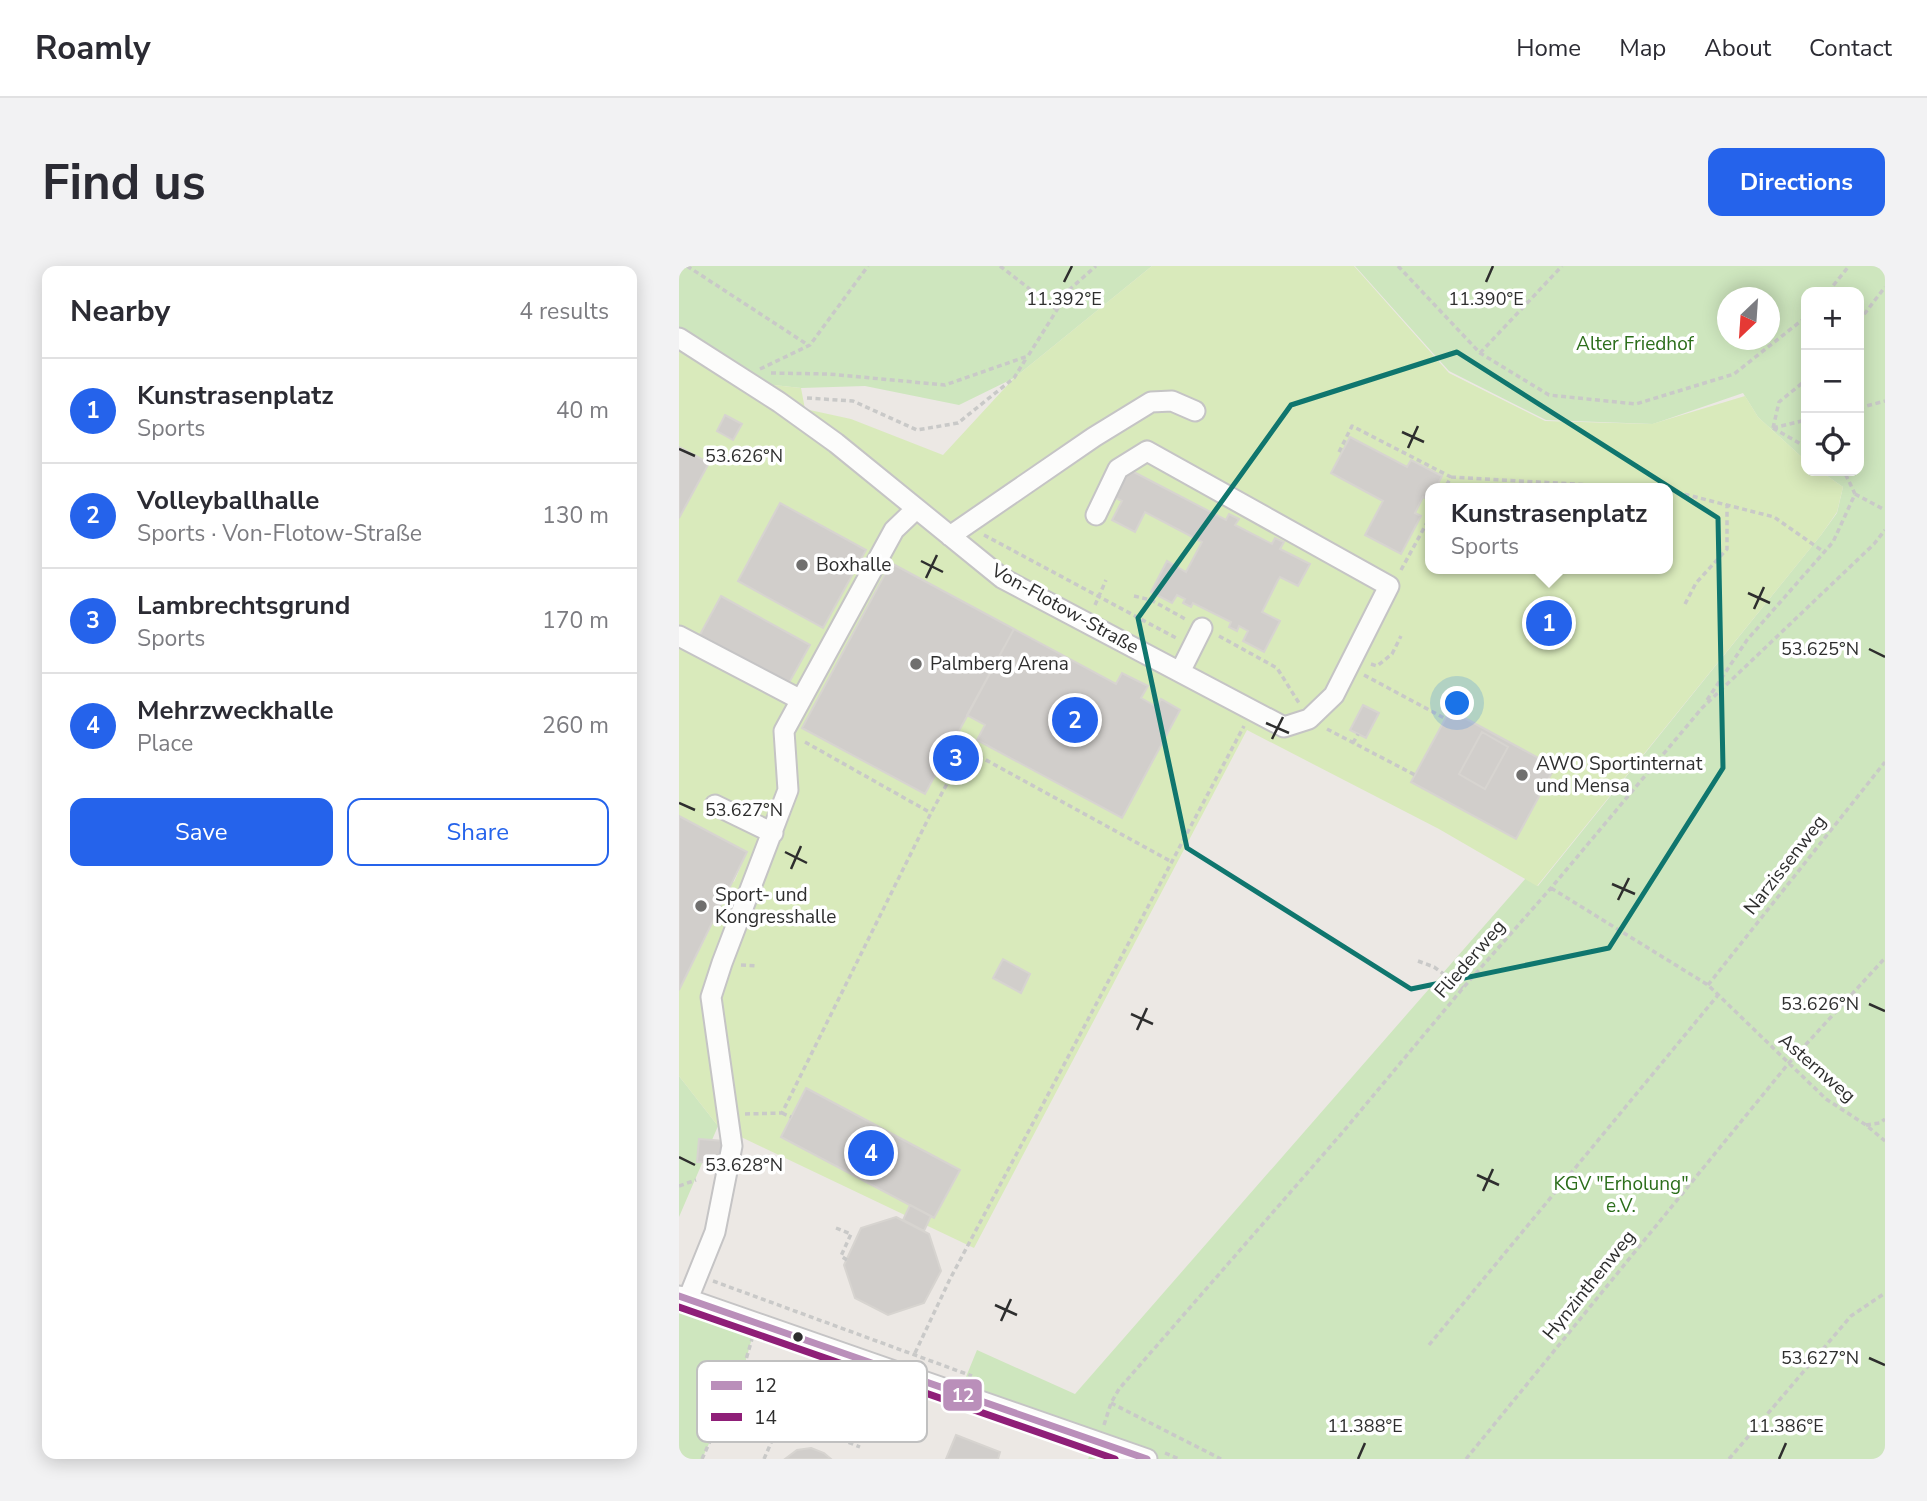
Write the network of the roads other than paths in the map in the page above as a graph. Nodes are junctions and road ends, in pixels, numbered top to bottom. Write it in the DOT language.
graph roads {
  1 [pos="679,338"];
  2 [pos="1195,411"];
  3 [pos="916,509"];
  4 [pos="1096,515"];
  5 [pos="950,536"];
  6 [pos="1202,628"];
  7 [pos="679,636"];
  8 [pos="1180,672"];
  9 [pos="801,700"];
  10 [pos="715,805"];
  11 [pos="773,832"];
  12 [pos="684,1298"];
  13 [pos="871,1361"];
  14 [pos="927,1379"];
  15 [pos="1147,1459"];
  1 -- 3 [label="street, Von-Flotow-Straße"];
  2 -- 5 [label="street"];
  3 -- 5 [label="street, Von-Flotow-Straße"];
  3 -- 9 [label="street"];
  4 -- 8 [label="street, Von-Flotow-Straße"];
  5 -- 8 [label="street, Von-Flotow-Straße"];
  6 -- 8 [label="street"];
  7 -- 9 [label="street"];
  9 -- 11 [label="street"];
  10 -- 11 [label="street"];
  11 -- 12 [label="street"];
  12 -- 13 [label="street"];
  14 -- 15 [label="street"];
}
